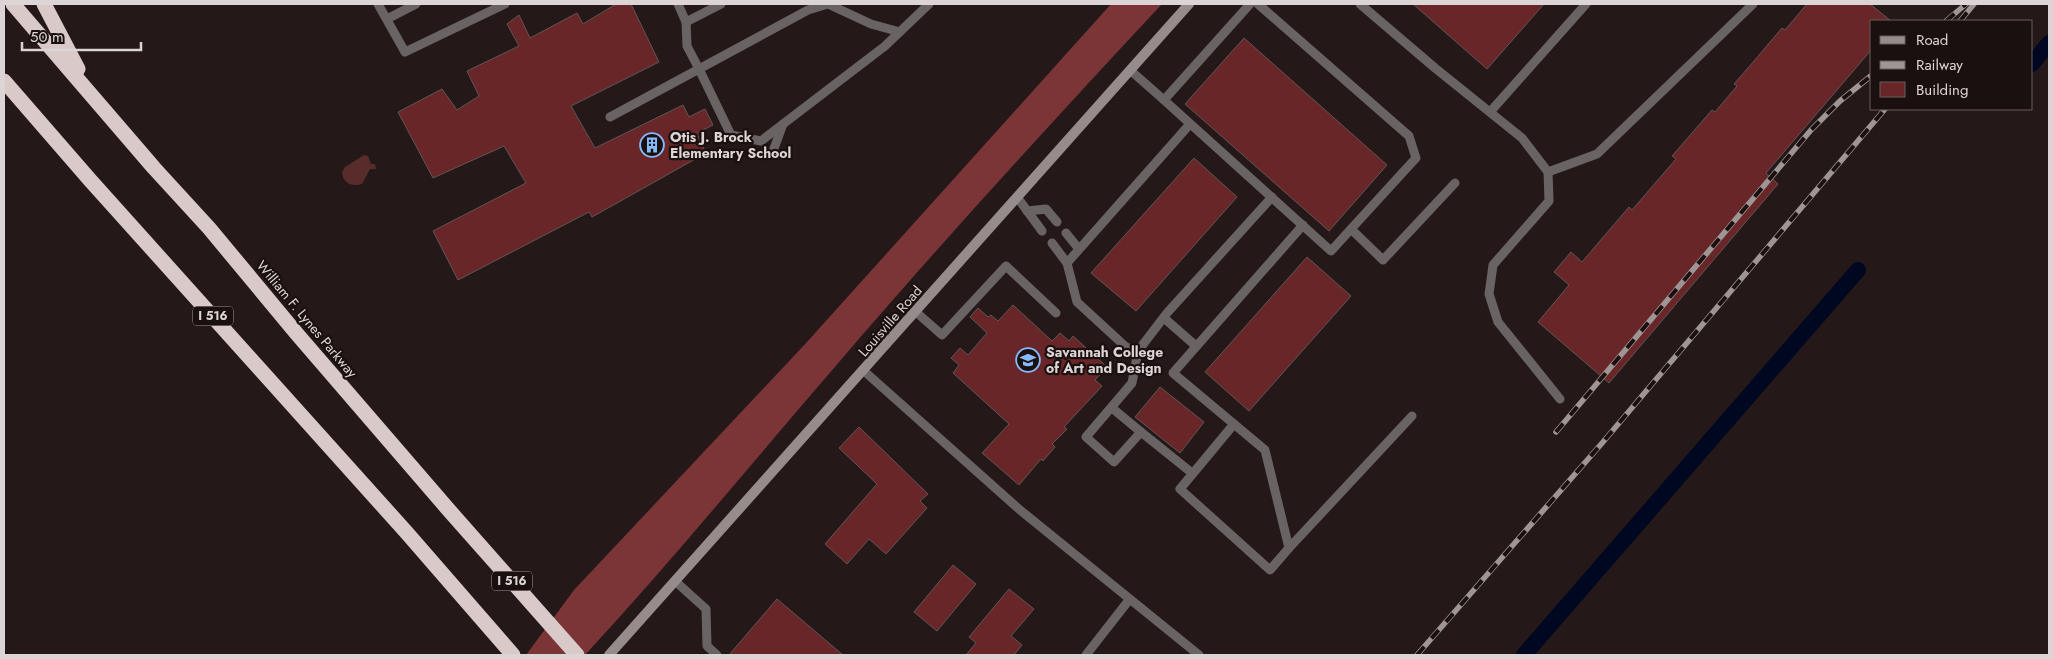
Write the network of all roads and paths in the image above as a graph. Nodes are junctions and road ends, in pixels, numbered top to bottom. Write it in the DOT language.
graph roads {
  1 [pos="13,4"];
  2 [pos="44,4"];
  3 [pos="378,4"];
  4 [pos="416,4"];
  5 [pos="505,4"];
  6 [pos="678,4"];
  7 [pos="721,4"];
  8 [pos="929,4"];
  9 [pos="1189,4"];
  10 [pos="1250,4"];
  11 [pos="1258,4"];
  12 [pos="1360,4"];
  13 [pos="1586,4"];
  14 [pos="1753,4"];
  15 [pos="386,20"];
  16 [pos="686,22"];
  17 [pos="900,32"];
  18 [pos="699,69"];
  19 [pos="1130,70"];
  20 [pos="4,81"];
  21 [pos="4,86"];
  22 [pos="90,93"];
  23 [pos="19,100"];
  24 [pos="1164,100"];
  25 [pos="1490,112"];
  26 [pos="610,117"];
  27 [pos="783,124"];
  28 [pos="1190,124"];
  29 [pos="772,154"];
  30 [pos="1548,172"];
  31 [pos="1455,183"];
  32 [pos="1017,197"];
  33 [pos="1272,197"];
  34 [pos="1027,211"];
  35 [pos="1057,222"];
  36 [pos="1303,225"];
  37 [pos="1351,229"];
  38 [pos="1042,231"];
  39 [pos="1066,234"];
  40 [pos="1052,243"];
  41 [pos="1079,249"];
  42 [pos="1067,263"];
  43 [pos="916,312"];
  44 [pos="1056,313"];
  45 [pos="1164,318"];
  46 [pos="1196,346"];
  47 [pos="1138,351"];
  48 [pos="864,371"];
  49 [pos="1560,399"];
  50 [pos="1112,408"];
  51 [pos="1412,416"];
  52 [pos="1234,424"];
  53 [pos="1141,432"];
  54 [pos="1192,473"];
  55 [pos="1288,548"];
  56 [pos="675,581"];
  57 [pos="1129,600"];
  58 [pos="513,655"];
  59 [pos="577,655"];
  60 [pos="610,655"];
  61 [pos="717,655"];
  62 [pos="1086,655"];
  63 [pos="1200,655"];
  1 -- 22 [label="highway, William F. Lynes Parkway / I 516"];
  2 -- 22 [label="highway"];
  3 -- 15 [label="lane"];
  4 -- 15 [label="lane"];
  5 -- 15 [label="lane"];
  6 -- 16 [label="lane"];
  7 -- 16 [label="lane"];
  8 -- 17 [label="lane"];
  9 -- 19 [label="main road, Louisville Road"];
  10 -- 24 [label="lane"];
  11 -- 37 [label="lane"];
  12 -- 25 [label="lane"];
  13 -- 25 [label="lane"];
  14 -- 30 [label="lane"];
  16 -- 18 [label="lane"];
  17 -- 18 [label="lane"];
  17 -- 27 [label="lane"];
  18 -- 26 [label="lane"];
  18 -- 27 [label="lane"];
  19 -- 24 [label="lane"];
  19 -- 32 [label="main road, Louisville Road"];
  20 -- 23 [label="highway, I 516"];
  21 -- 23 [label="highway"];
  22 -- 59 [label="highway, William F. Lynes Parkway / I 516"];
  23 -- 58 [label="highway, I 516"];
  24 -- 28 [label="lane"];
  25 -- 30 [label="lane"];
  27 -- 29 [label="lane"];
  28 -- 33 [label="lane"];
  28 -- 41 [label="lane"];
  30 -- 49 [label="lane"];
  31 -- 37 [label="lane"];
  32 -- 34 [label="lane"];
  32 -- 43 [label="main road, Louisville Road"];
  33 -- 36 [label="lane"];
  33 -- 45 [label="lane"];
  34 -- 35 [label="lane"];
  34 -- 38 [label="lane"];
  36 -- 37 [label="lane"];
  36 -- 46 [label="lane"];
  39 -- 41 [label="lane"];
  40 -- 42 [label="lane"];
  41 -- 42 [label="lane"];
  42 -- 47 [label="lane"];
  43 -- 44 [label="lane"];
  43 -- 48 [label="main road, Louisville Road"];
  45 -- 46 [label="lane"];
  45 -- 47 [label="lane"];
  46 -- 52 [label="lane"];
  47 -- 50 [label="lane"];
  48 -- 56 [label="main road, Louisville Road"];
  48 -- 57 [label="lane"];
  50 -- 53 [label="lane"];
  50 -- 53 [label="lane"];
  51 -- 55 [label="lane"];
  52 -- 54 [label="lane"];
  52 -- 55 [label="lane"];
  53 -- 54 [label="lane"];
  54 -- 55 [label="lane"];
  56 -- 60 [label="main road, Louisville Road"];
  56 -- 61 [label="lane"];
  57 -- 62 [label="lane"];
  57 -- 63 [label="lane"];
}
